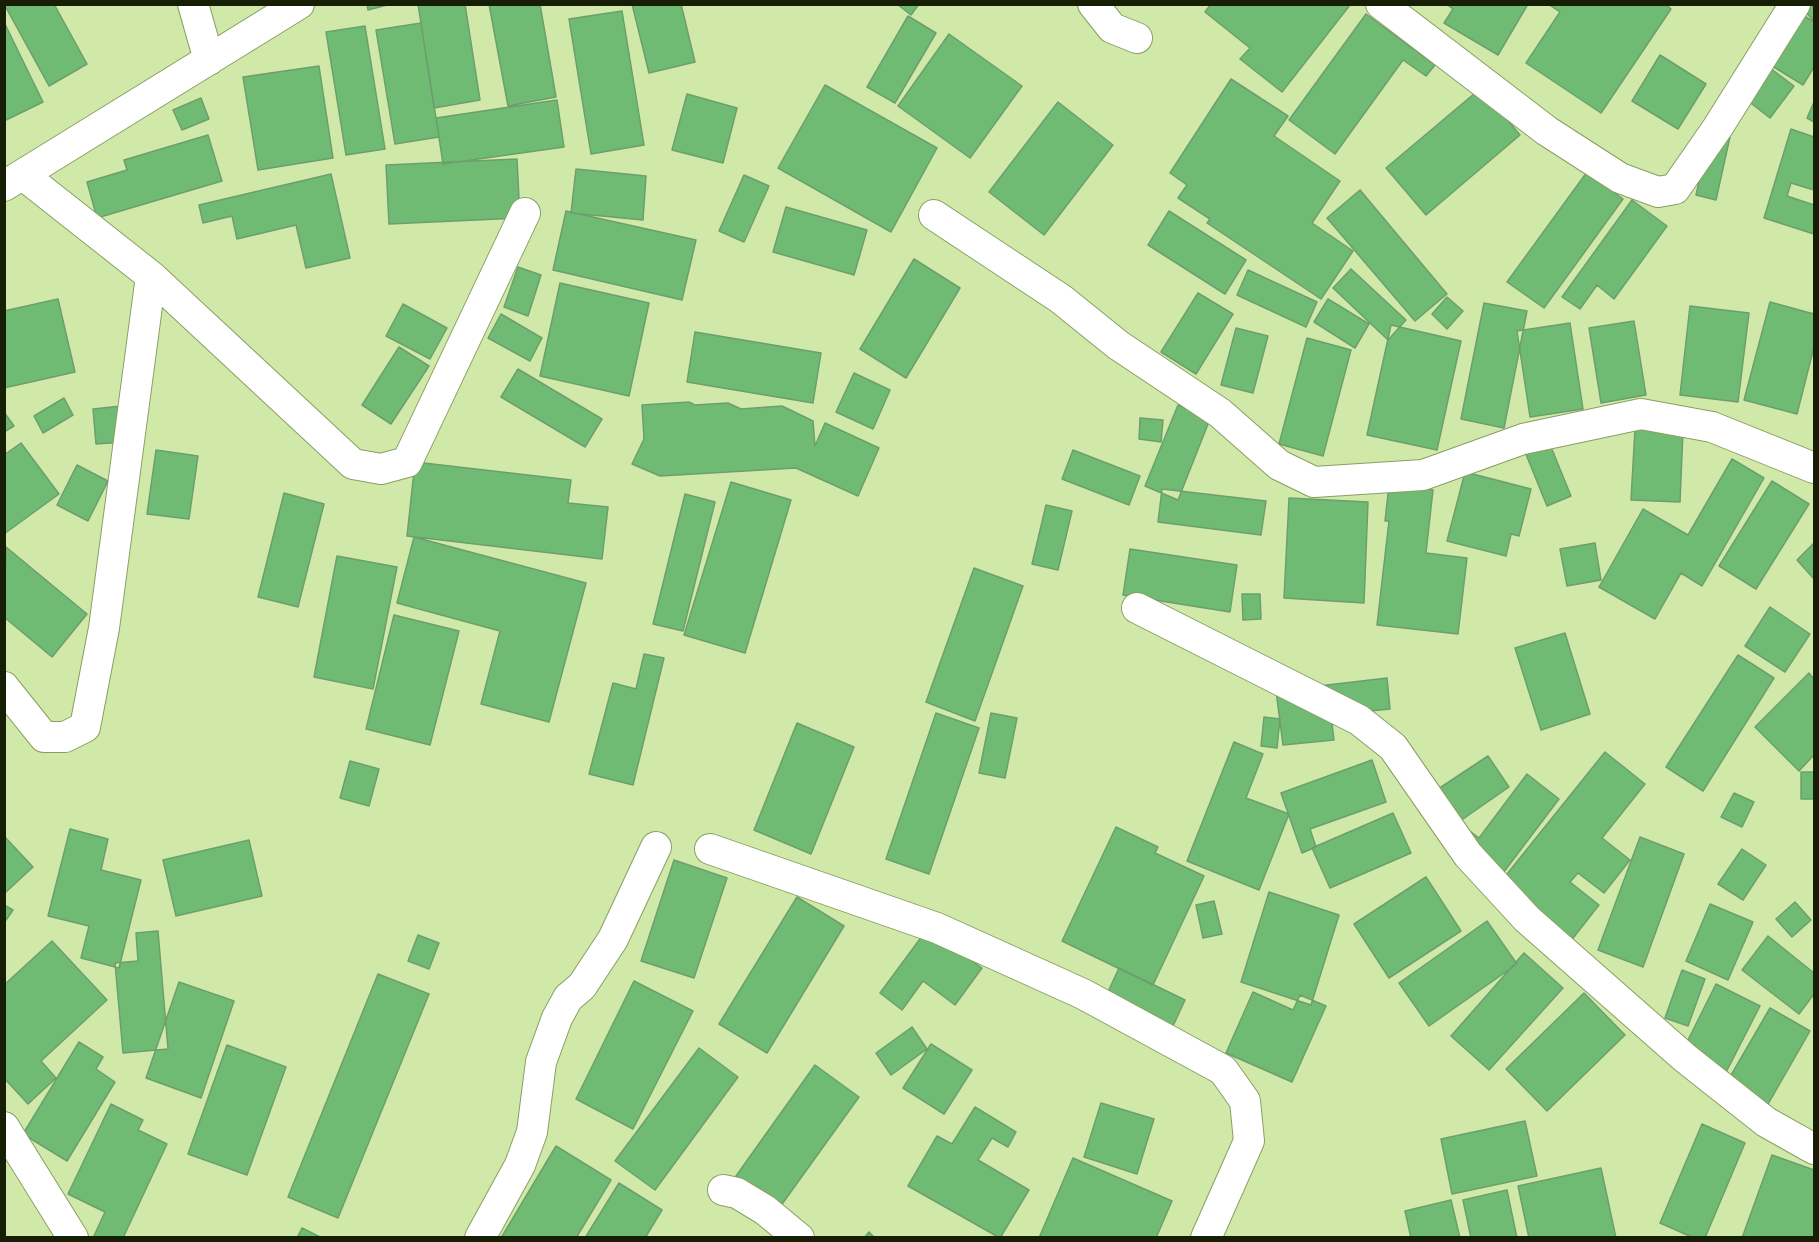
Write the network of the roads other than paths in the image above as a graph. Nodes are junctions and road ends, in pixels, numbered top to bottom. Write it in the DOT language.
graph roads {
  1 [pos="193,4"];
  2 [pos="300,4"];
  3 [pos="1093,4"];
  4 [pos="1381,4"];
  5 [pos="1795,4"];
  6 [pos="1137,38"];
  7 [pos="209,60"];
  8 [pos="14,180"];
  9 [pos="525,213"];
  10 [pos="934,215"];
  11 [pos="151,276"];
  12 [pos="1815,468"];
  13 [pos="1137,608"];
  14 [pos="4,687"];
  15 [pos="656,847"];
  16 [pos="710,849"];
  17 [pos="4,1127"];
  18 [pos="1815,1149"];
  19 [pos="723,1190"];
  20 [pos="73,1238"];
  21 [pos="480,1238"];
  22 [pos="799,1238"];
  23 [pos="1206,1238"];
  1 -- 7 [label="street"];
  2 -- 7 [label="street"];
  3 -- 6 [label="street"];
  4 -- 5 [label="street"];
  7 -- 8 [label="street"];
  8 -- 11 [label="street"];
  9 -- 11 [label="street"];
  10 -- 12 [label="street"];
  11 -- 14 [label="street"];
  13 -- 18 [label="street"];
  15 -- 21 [label="street"];
  16 -- 23 [label="street"];
  17 -- 20 [label="street"];
  19 -- 22 [label="street"];
}
